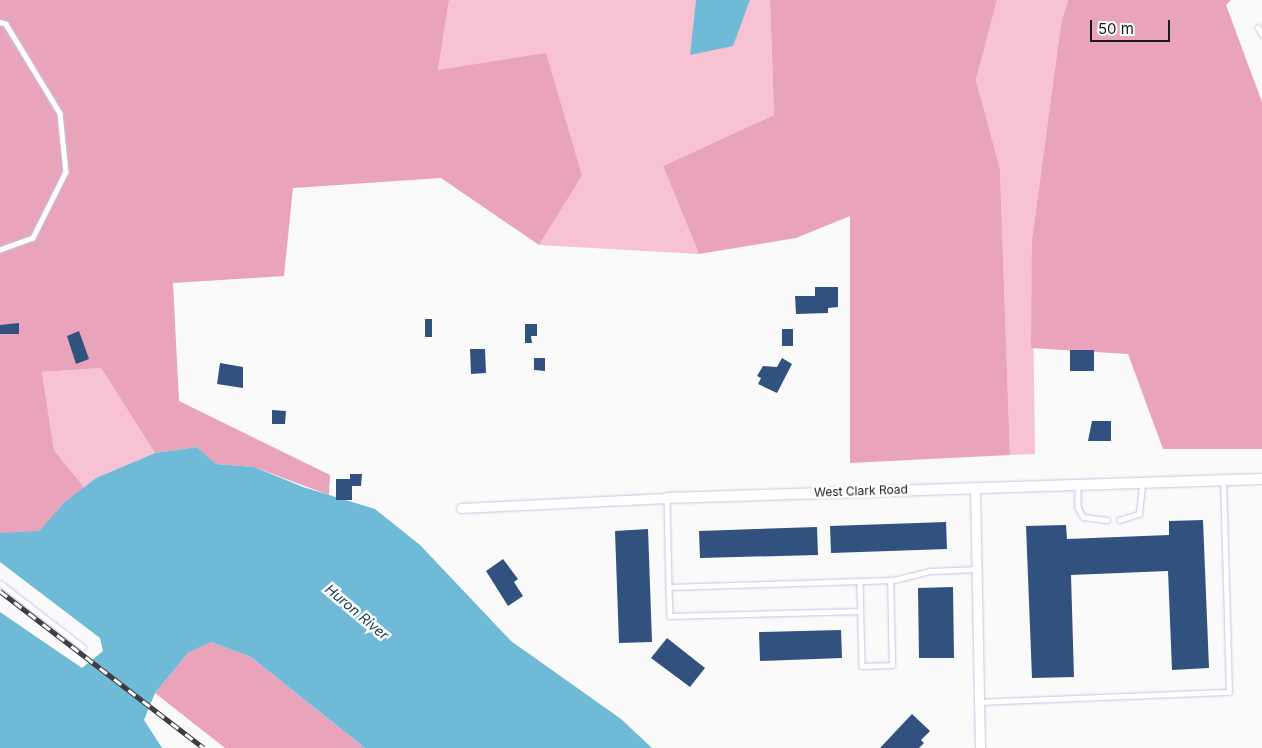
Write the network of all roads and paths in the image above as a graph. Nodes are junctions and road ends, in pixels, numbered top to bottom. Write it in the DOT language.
graph roads {
  1 [pos="0,22"];
  2 [pos="1258,27"];
  3 [pos="1262,34"];
  4 [pos="0,250"];
  5 [pos="1262,479"];
  6 [pos="1223,480"];
  7 [pos="1142,482"];
  8 [pos="1078,484"];
  9 [pos="976,488"];
  10 [pos="667,498"];
  11 [pos="461,508"];
  12 [pos="1107,520"];
  13 [pos="1119,520"];
  14 [pos="977,568"];
  15 [pos="890,580"];
  16 [pos="860,582"];
  17 [pos="0,583"];
  18 [pos="668,587"];
  19 [pos="860,611"];
  20 [pos="84,647"];
  21 [pos="979,706"];
  22 [pos="980,748"];
  1 -- 4 [label="lane"];
  2 -- 3 [label="lane"];
  5 -- 6 [label="street, West Clark Road"];
  6 -- 7 [label="street, West Clark Road"];
  6 -- 21 [label="lane"];
  7 -- 8 [label="street, West Clark Road"];
  7 -- 13 [label="lane"];
  8 -- 9 [label="street, West Clark Road"];
  8 -- 12 [label="lane"];
  9 -- 10 [label="street, West Clark Road"];
  9 -- 14 [label="street"];
  10 -- 11 [label="street, West Clark Road"];
  10 -- 18 [label="lane"];
  14 -- 15 [label="lane"];
  14 -- 21 [label="street"];
  15 -- 16 [label="lane"];
  15 -- 19 [label="lane"];
  16 -- 18 [label="lane"];
  16 -- 19 [label="lane"];
  17 -- 20 [label="lane"];
  18 -- 19 [label="lane"];
  21 -- 22 [label="street"];
}
